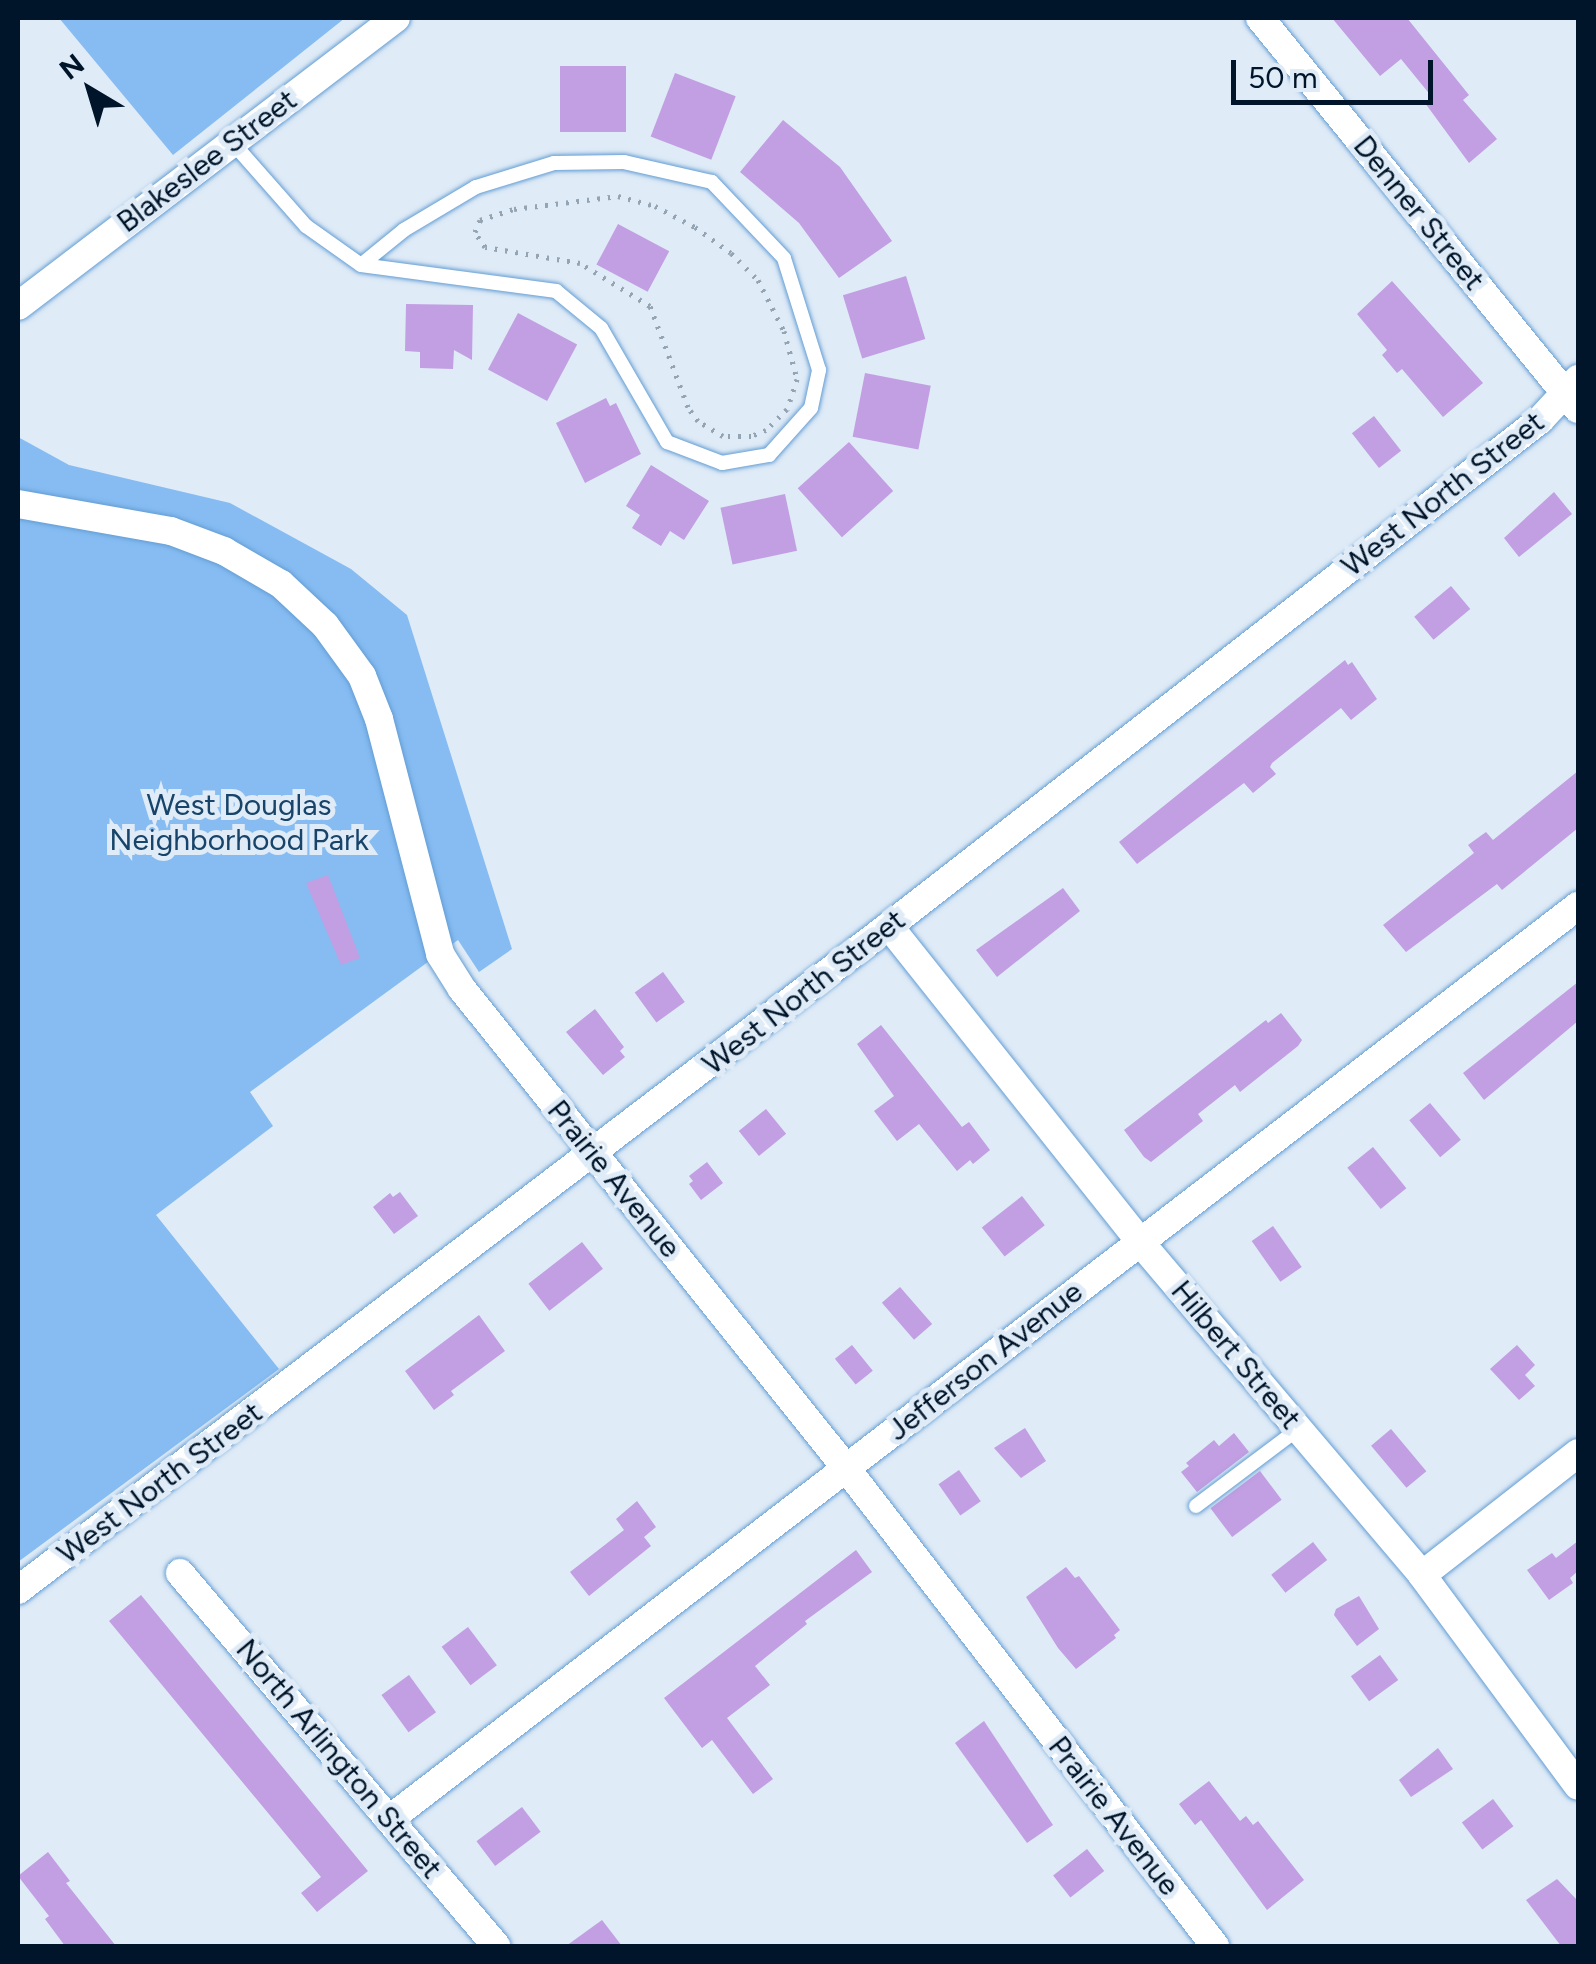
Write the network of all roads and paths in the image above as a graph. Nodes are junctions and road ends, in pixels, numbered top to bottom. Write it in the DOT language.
graph roads {
  1 [pos="396,18"];
  2 [pos="1260,18"];
  3 [pos="232,142"];
  4 [pos="361,265"];
  5 [pos="18,306"];
  6 [pos="1574,394"];
  7 [pos="698,421"];
  8 [pos="18,504"];
  9 [pos="1578,906"];
  10 [pos="889,926"];
  11 [pos="594,1154"];
  12 [pos="1140,1242"];
  13 [pos="1298,1429"];
  14 [pos="1578,1453"];
  15 [pos="846,1468"];
  16 [pos="1196,1506"];
  17 [pos="180,1574"];
  18 [pos="1422,1575"];
  19 [pos="18,1590"];
  20 [pos="1578,1786"];
  21 [pos="391,1818"];
  22 [pos="496,1946"];
  23 [pos="1215,1946"];
  1 -- 3 [label="street, Blakeslee Street"];
  2 -- 6 [label="street, Denner Street"];
  3 -- 4 [label="lane"];
  3 -- 5 [label="street, Blakeslee Street"];
  4 -- 4 [label="lane"];
  6 -- 10 [label="street, West North Street"];
  7 -- 7 [label="path"];
  8 -- 11 [label="street, Prairie Avenue"];
  9 -- 12 [label="street, Jefferson Avenue"];
  10 -- 11 [label="street, West North Street"];
  10 -- 12 [label="street, Hilbert Street"];
  11 -- 15 [label="street, Prairie Avenue"];
  11 -- 19 [label="street, West North Street"];
  12 -- 13 [label="street, Hilbert Street"];
  12 -- 15 [label="street, Jefferson Avenue"];
  13 -- 16 [label="lane"];
  13 -- 18 [label="street, Hilbert Street"];
  14 -- 18 [label="street"];
  15 -- 21 [label="street, Jefferson Avenue"];
  15 -- 23 [label="street, Prairie Avenue"];
  17 -- 21 [label="street, North Arlington Street"];
  18 -- 20 [label="street, Hilbert Street"];
  21 -- 22 [label="street, North Arlington Street"];
}
